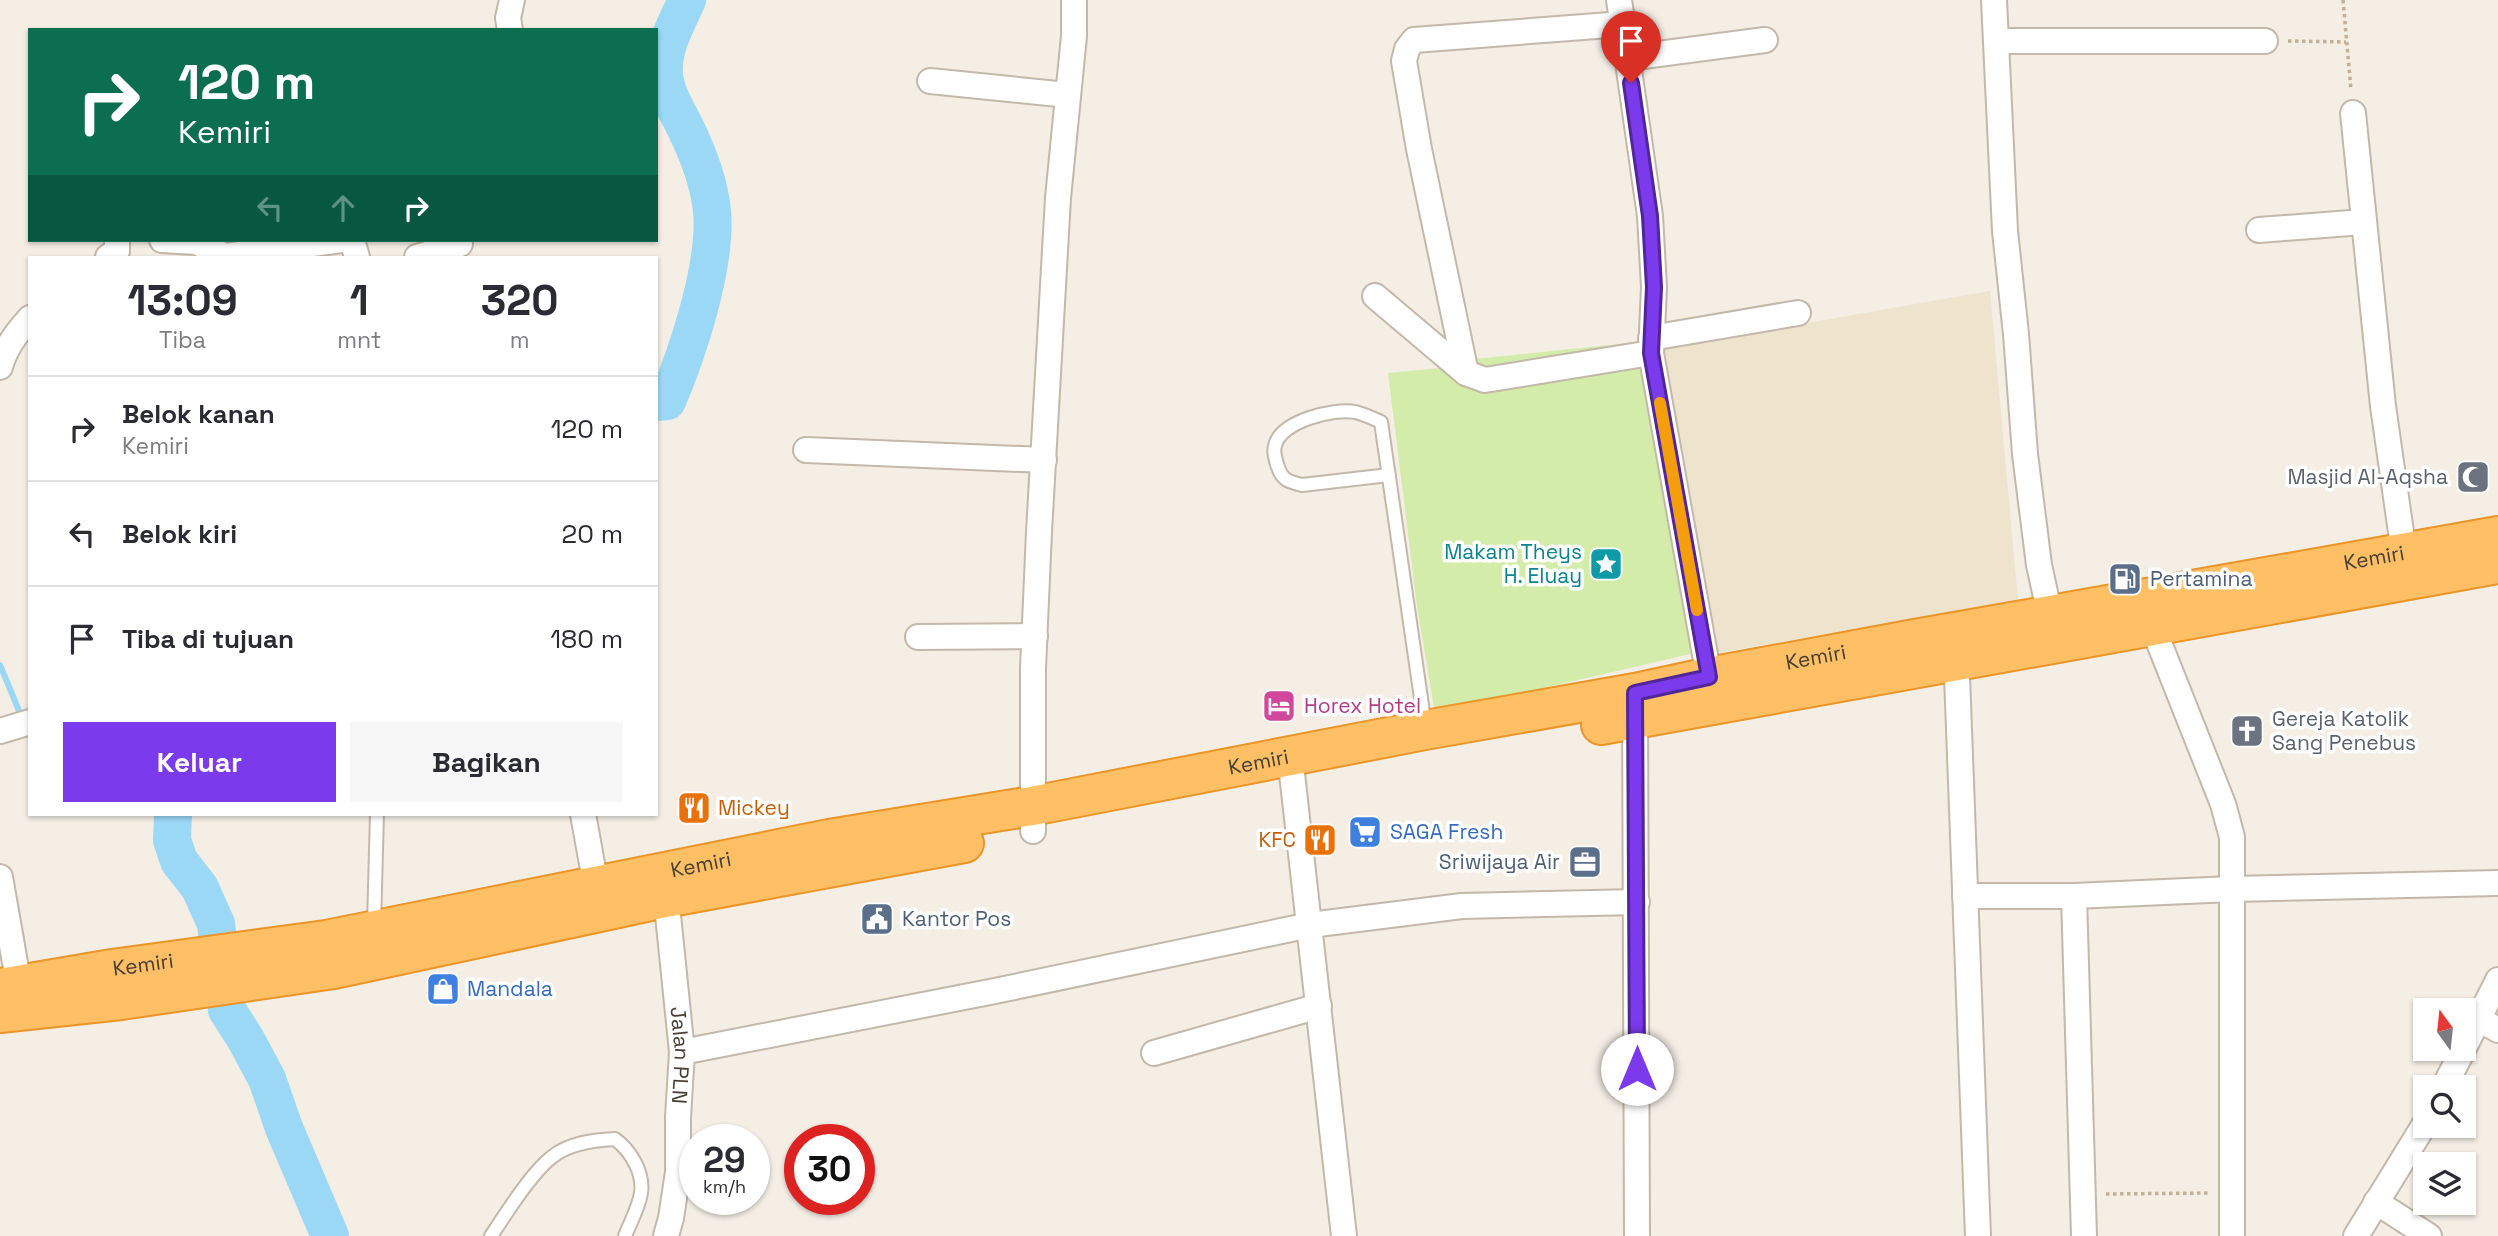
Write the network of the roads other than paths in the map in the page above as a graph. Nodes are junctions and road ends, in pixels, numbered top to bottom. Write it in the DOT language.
graph roads {
  1 [pos="512,0"];
  2 [pos="1074,0"];
  3 [pos="1994,0"];
  4 [pos="1621,12"];
  5 [pos="510,28"];
  6 [pos="1765,40"];
  7 [pos="1996,41"];
  8 [pos="2265,41"];
  9 [pos="1628,58"];
  10 [pos="930,80"];
  11 [pos="1069,95"];
  12 [pos="2353,113"];
  13 [pos="2363,222"];
  14 [pos="2259,230"];
  15 [pos="117,242"];
  16 [pos="196,242"];
  17 [pos="327,242"];
  18 [pos="461,247"];
  19 [pos="110,256"];
  20 [pos="225,256"];
  21 [pos="225,256"];
  22 [pos="421,256"];
  23 [pos="1375,296"];
  24 [pos="1798,313"];
  25 [pos="28,319"];
  26 [pos="1651,346"];
  27 [pos="0,368"];
  28 [pos="1466,373"];
  29 [pos="806,450"];
  30 [pos="1044,460"];
  31 [pos="1389,475"];
  32 [pos="2498,536"];
  33 [pos="2404,553"];
  34 [pos="2498,564"];
  35 [pos="2237,597"];
  36 [pos="2147,612"];
  37 [pos="2050,615"];
  38 [pos="1035,636"];
  39 [pos="918,637"];
  40 [pos="1956,646"];
  41 [pos="1709,677"];
  42 [pos="1635,706"];
  43 [pos="1425,730"];
  44 [pos="1292,768"];
  45 [pos="377,816"];
  46 [pos="583,816"];
  47 [pos="1032,818"];
  48 [pos="0,877"];
  49 [pos="2498,883"];
  50 [pos="665,885"];
  51 [pos="596,886"];
  52 [pos="2232,889"];
  53 [pos="1965,896"];
  54 [pos="2074,896"];
  55 [pos="1637,902"];
  56 [pos="1310,925"];
  57 [pos="374,929"];
  58 [pos="330,954"];
  59 [pos="2498,980"];
  60 [pos="10,999"];
  61 [pos="1319,1006"];
  62 [pos="2488,1025"];
  63 [pos="682,1052"];
  64 [pos="1154,1053"];
  65 [pos="2416,1138"];
  66 [pos="2376,1202"];
  67 [pos="491,1236"];
  68 [pos="625,1236"];
  69 [pos="666,1236"];
  70 [pos="1344,1236"];
  71 [pos="1637,1236"];
  72 [pos="1978,1236"];
  73 [pos="2084,1236"];
  74 [pos="2232,1236"];
  75 [pos="2356,1236"];
  76 [pos="2429,1236"];
  1 -- 5 [label="street"];
  2 -- 11 [label="street"];
  3 -- 7 [label="street"];
  4 -- 9 [label="street"];
  4 -- 28 [label="street"];
  6 -- 9 [label="street"];
  7 -- 8 [label="street"];
  7 -- 37 [label="street"];
  9 -- 26 [label="street"];
  10 -- 11 [label="street"];
  11 -- 30 [label="street"];
  12 -- 13 [label="street"];
  13 -- 14 [label="street"];
  13 -- 33 [label="street"];
  15 -- 19 [label="street"];
  16 -- 20 [label="street"];
  17 -- 21 [label="street"];
  18 -- 22 [label="street"];
  23 -- 28 [label="street"];
  24 -- 26 [label="street"];
  25 -- 27 [label="street"];
  26 -- 28 [label="street"];
  26 -- 41 [label="street"];
  29 -- 30 [label="street"];
  30 -- 38 [label="street"];
  31 -- 31 [label="lane"];
  31 -- 43 [label="lane"];
  32 -- 33 [label="highway, Kemiri"];
  33 -- 35 [label="highway, Kemiri"];
  34 -- 35 [label="highway, Kemiri"];
  35 -- 36 [label="highway, Kemiri"];
  36 -- 37 [label="highway, Kemiri"];
  36 -- 40 [label="highway, Kemiri"];
  36 -- 52 [label="street"];
  37 -- 40 [label="highway, Kemiri"];
  38 -- 39 [label="street"];
  38 -- 47 [label="street"];
  40 -- 41 [label="highway, Kemiri"];
  40 -- 42 [label="highway, Kemiri"];
  40 -- 53 [label="street"];
  41 -- 42 [label="highway, Kemiri"];
  42 -- 43 [label="highway, Kemiri"];
  42 -- 44 [label="highway, Kemiri"];
  42 -- 55 [label="street"];
  43 -- 44 [label="highway, Kemiri"];
  44 -- 47 [label="highway, Kemiri"];
  44 -- 56 [label="street"];
  45 -- 57 [label="lane"];
  46 -- 51 [label="street"];
  47 -- 50 [label="highway, Kemiri"];
  48 -- 60 [label="street"];
  49 -- 52 [label="street"];
  50 -- 51 [label="highway, Kemiri"];
  50 -- 58 [label="highway, Kemiri"];
  50 -- 63 [label="street, Jalan PLN"];
  51 -- 57 [label="highway, Kemiri"];
  52 -- 54 [label="street"];
  52 -- 74 [label="street"];
  53 -- 54 [label="street"];
  53 -- 72 [label="street"];
  54 -- 73 [label="street"];
  55 -- 56 [label="street"];
  55 -- 71 [label="street"];
  56 -- 61 [label="street"];
  56 -- 63 [label="street"];
  57 -- 58 [label="highway, Kemiri"];
  58 -- 60 [label="highway, Kemiri"];
  59 -- 62 [label="street"];
  61 -- 64 [label="street"];
  61 -- 70 [label="street"];
  63 -- 69 [label="street, Jalan PLN"];
  65 -- 66 [label="street"];
  66 -- 75 [label="street"];
  66 -- 76 [label="street"];
  67 -- 68 [label="lane"];
}
